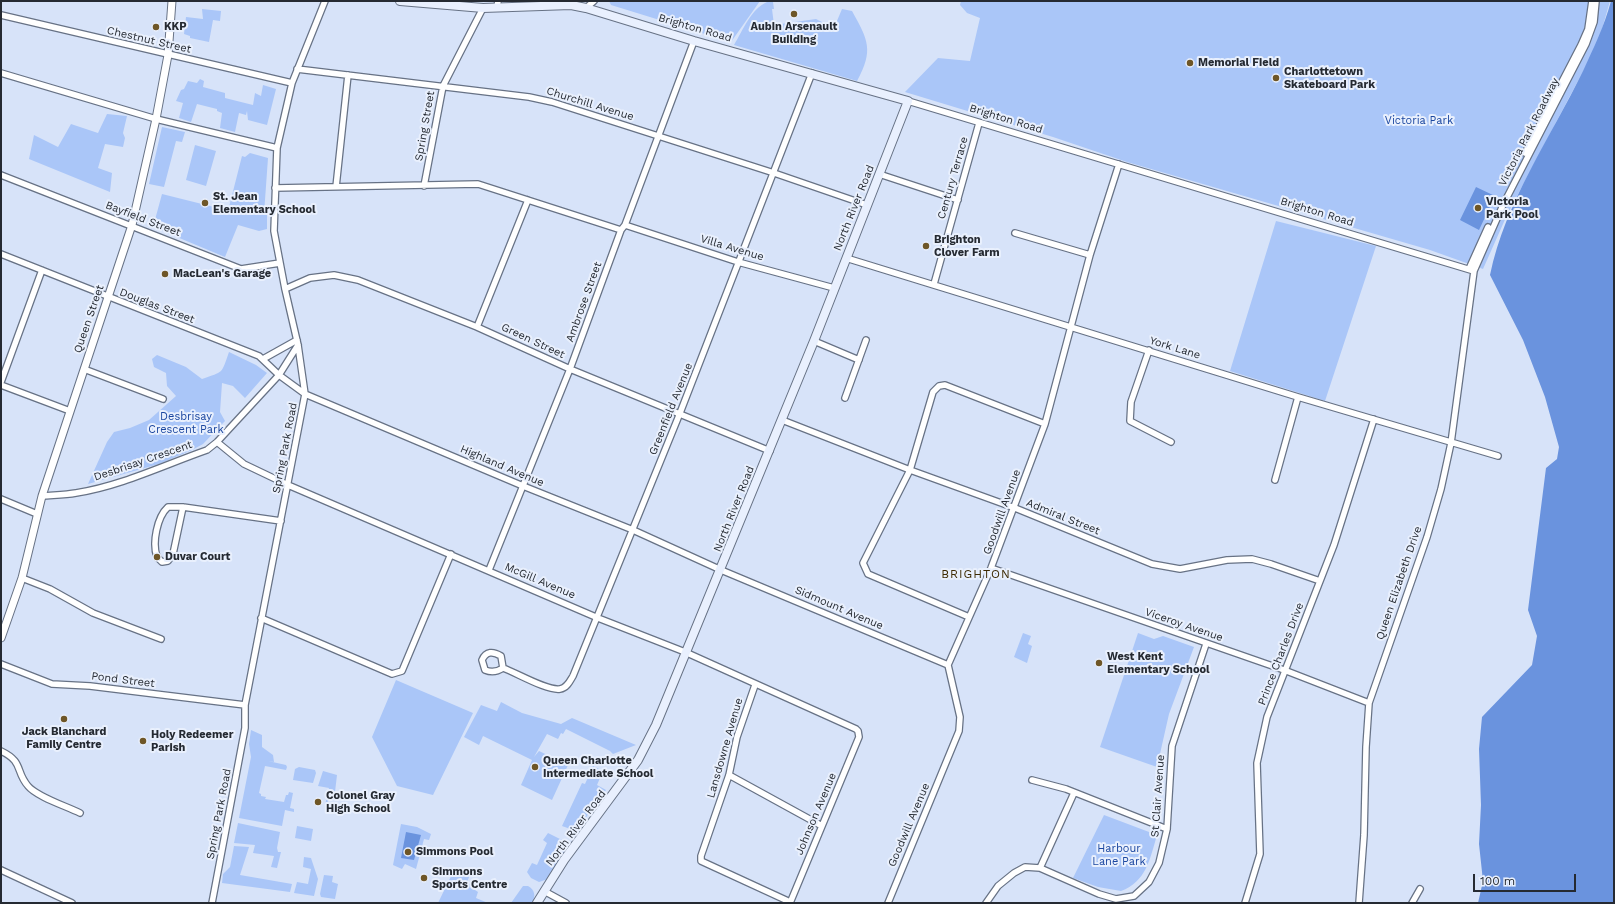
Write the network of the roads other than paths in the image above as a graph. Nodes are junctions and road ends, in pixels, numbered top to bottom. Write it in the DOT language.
graph roads {
  1 [pos="172,1"];
  2 [pos="325,1"];
  3 [pos="400,1"];
  4 [pos="594,1"];
  5 [pos="1592,1"];
  6 [pos="1596,1"];
  7 [pos="497,4"];
  8 [pos="483,8"];
  9 [pos="586,8"];
  10 [pos="1,15"];
  11 [pos="694,41"];
  12 [pos="168,55"];
  13 [pos="297,69"];
  14 [pos="1,73"];
  15 [pos="812,73"];
  16 [pos="348,75"];
  17 [pos="292,84"];
  18 [pos="443,86"];
  19 [pos="908,101"];
  20 [pos="156,119"];
  21 [pos="979,122"];
  22 [pos="659,135"];
  23 [pos="277,148"];
  24 [pos="1119,164"];
  25 [pos="774,173"];
  26 [pos="879,174"];
  27 [pos="1,176"];
  28 [pos="424,186"];
  29 [pos="336,187"];
  30 [pos="275,188"];
  31 [pos="528,200"];
  32 [pos="958,200"];
  33 [pos="867,206"];
  34 [pos="132,225"];
  35 [pos="625,225"];
  36 [pos="621,230"];
  37 [pos="1016,232"];
  38 [pos="1,254"];
  39 [pos="1090,255"];
  40 [pos="846,258"];
  41 [pos="738,262"];
  42 [pos="280,264"];
  43 [pos="42,270"];
  44 [pos="1472,270"];
  45 [pos="934,284"];
  46 [pos="834,288"];
  47 [pos="285,289"];
  48 [pos="109,297"];
  49 [pos="477,327"];
  50 [pos="1071,327"];
  51 [pos="866,340"];
  52 [pos="814,341"];
  53 [pos="298,342"];
  54 [pos="1149,350"];
  55 [pos="263,359"];
  56 [pos="859,360"];
  57 [pos="84,369"];
  58 [pos="570,369"];
  59 [pos="279,375"];
  60 [pos="1,383"];
  61 [pos="305,394"];
  62 [pos="1298,397"];
  63 [pos="845,398"];
  64 [pos="163,399"];
  65 [pos="70,411"];
  66 [pos="680,413"];
  67 [pos="1374,419"];
  68 [pos="782,420"];
  69 [pos="1045,424"];
  70 [pos="217,442"];
  71 [pos="1171,442"];
  72 [pos="1451,443"];
  73 [pos="770,451"];
  74 [pos="1498,456"];
  75 [pos="910,470"];
  76 [pos="1274,480"];
  77 [pos="288,485"];
  78 [pos="523,486"];
  79 [pos="42,496"];
  80 [pos="1,499"];
  81 [pos="183,507"];
  82 [pos="1015,508"];
  83 [pos="37,514"];
  84 [pos="281,521"];
  85 [pos="633,530"];
  86 [pos="451,554"];
  87 [pos="991,568"];
  88 [pos="489,570"];
  89 [pos="721,570"];
  90 [pos="22,578"];
  91 [pos="1320,581"];
  92 [pos="969,617"];
  93 [pos="261,618"];
  94 [pos="598,618"];
  95 [pos="1,638"];
  96 [pos="161,639"];
  97 [pos="1206,644"];
  98 [pos="685,652"];
  99 [pos="1,664"];
  100 [pos="948,665"];
  101 [pos="503,668"];
  102 [pos="1284,670"];
  103 [pos="755,685"];
  104 [pos="1369,703"];
  105 [pos="245,705"];
  106 [pos="858,731"];
  107 [pos="1,751"];
  108 [pos="729,775"];
  109 [pos="1032,780"];
  110 [pos="1074,793"];
  111 [pos="80,813"];
  112 [pos="822,826"];
  113 [pos="1167,829"];
  114 [pos="1040,868"];
  115 [pos="1,870"];
  116 [pos="1420,889"];
  117 [pos="544,891"];
  118 [pos="790,902"];
  119 [pos="72,903"];
  120 [pos="212,903"];
  121 [pos="537,903"];
  122 [pos="566,903"];
  123 [pos="888,903"];
  124 [pos="986,903"];
  125 [pos="1245,903"];
  126 [pos="1359,903"];
  127 [pos="1412,903"];
  1 -- 12 [label="street, Queen Street"];
  2 -- 13 [label="street, Spring Park Road"];
  3 -- 8 [label="main road, Brighton Road"];
  4 -- 9 [label="street"];
  5 -- 44 [label="street, Victoria Park Roadway"];
  6 -- 44 [label="street, Victoria Park Roadway"];
  7 -- 8 [label="main road, Brighton Road"];
  7 -- 9 [label="main road, Brighton Road"];
  8 -- 18 [label="street, Spring Street"];
  9 -- 11 [label="main road, Brighton Road"];
  10 -- 12 [label="street, Chestnut Street"];
  11 -- 15 [label="main road, Brighton Road"];
  11 -- 22 [label="street, Ambrose Street"];
  12 -- 17 [label="street, Chestnut Street"];
  12 -- 20 [label="street, Queen Street"];
  13 -- 16 [label="street, Churchill Avenue"];
  13 -- 17 [label="street, Spring Park Road"];
  14 -- 20 [label="street"];
  15 -- 19 [label="main road, Brighton Road"];
  15 -- 25 [label="street, Greenfield Avenue"];
  16 -- 18 [label="street, Churchill Avenue"];
  16 -- 29 [label="street"];
  17 -- 23 [label="street, Spring Park Road"];
  18 -- 22 [label="street, Churchill Avenue"];
  18 -- 28 [label="street, Spring Street"];
  19 -- 21 [label="street, Brighton Road"];
  19 -- 26 [label="main road, North River Road"];
  20 -- 23 [label="street"];
  20 -- 34 [label="street, Queen Street"];
  21 -- 24 [label="street, Brighton Road"];
  21 -- 32 [label="street, Century Terrace"];
  22 -- 25 [label="street, Churchill Avenue"];
  22 -- 35 [label="street, Ambrose Street"];
  23 -- 30 [label="street, Spring Park Road"];
  24 -- 39 [label="street, Goodwill Avenue"];
  24 -- 44 [label="street, Brighton Road"];
  25 -- 33 [label="street, Churchill Avenue"];
  25 -- 41 [label="street, Greenfield Avenue"];
  26 -- 32 [label="street"];
  26 -- 33 [label="main road, North River Road"];
  27 -- 34 [label="street, Bayfield Street"];
  28 -- 29 [label="street"];
  28 -- 31 [label="street"];
  29 -- 30 [label="street"];
  30 -- 42 [label="street, Spring Park Road"];
  31 -- 36 [label="street"];
  31 -- 49 [label="street"];
  32 -- 45 [label="street, Century Terrace"];
  33 -- 40 [label="main road, North River Road"];
  34 -- 42 [label="street, Bayfield Street"];
  34 -- 48 [label="street, Queen Street"];
  35 -- 36 [label="street, Ambrose Street"];
  35 -- 41 [label="street, Villa Avenue"];
  36 -- 58 [label="street, Ambrose Street"];
  37 -- 39 [label="street"];
  38 -- 43 [label="street, Douglas Street"];
  39 -- 50 [label="street, Goodwill Avenue"];
  40 -- 45 [label="street, York Lane"];
  40 -- 46 [label="main road, North River Road"];
  41 -- 46 [label="street, Villa Avenue"];
  41 -- 66 [label="street, Greenfield Avenue"];
  42 -- 47 [label="street, Spring Park Road"];
  43 -- 48 [label="street, Douglas Street"];
  43 -- 60 [label="street"];
  44 -- 72 [label="street, Queen Elizabeth Drive"];
  45 -- 50 [label="street, York Lane"];
  46 -- 52 [label="main road, North River Road"];
  47 -- 49 [label="street, Green Street"];
  47 -- 53 [label="street, Spring Park Road"];
  48 -- 55 [label="street, Douglas Street"];
  48 -- 57 [label="street, Queen Street"];
  49 -- 58 [label="street, Green Street"];
  50 -- 54 [label="street, York Lane"];
  50 -- 69 [label="street, Goodwill Avenue"];
  51 -- 56 [label="street"];
  52 -- 56 [label="street"];
  52 -- 68 [label="main road, North River Road"];
  53 -- 55 [label="street"];
  53 -- 59 [label="street, Desbrisay Crescent"];
  53 -- 61 [label="street, Spring Park Road"];
  54 -- 62 [label="street, York Lane"];
  54 -- 71 [label="street"];
  55 -- 59 [label="street, Douglas Street"];
  56 -- 63 [label="street"];
  57 -- 64 [label="street"];
  57 -- 65 [label="street, Queen Street"];
  58 -- 66 [label="street, Green Street"];
  58 -- 78 [label="street, Ambrose Street"];
  59 -- 61 [label="street, Highland Avenue"];
  59 -- 70 [label="street, Desbrisay Crescent"];
  60 -- 65 [label="street"];
  61 -- 77 [label="street, Spring Park Road"];
  61 -- 78 [label="street, Highland Avenue"];
  62 -- 67 [label="street, York Lane"];
  62 -- 76 [label="street"];
  65 -- 79 [label="street, Queen Street"];
  66 -- 73 [label="street, Green Street"];
  66 -- 85 [label="street, Greenfield Avenue"];
  67 -- 72 [label="street, York Lane"];
  67 -- 91 [label="street, Prince Charles Drive"];
  68 -- 73 [label="main road, North River Road"];
  68 -- 75 [label="street, Admiral Street"];
  69 -- 75 [label="street"];
  69 -- 82 [label="street, Goodwill Avenue"];
  70 -- 77 [label="street, McGill Avenue"];
  70 -- 79 [label="street, Desbrisay Crescent"];
  72 -- 74 [label="street, York Lane"];
  72 -- 104 [label="street, Queen Elizabeth Drive"];
  73 -- 89 [label="main road, North River Road"];
  75 -- 82 [label="street, Admiral Street"];
  75 -- 92 [label="street"];
  77 -- 84 [label="street, Spring Park Road"];
  77 -- 86 [label="street, McGill Avenue"];
  78 -- 85 [label="street, Highland Avenue"];
  78 -- 88 [label="street, Ambrose Street"];
  79 -- 83 [label="street, Queen Street"];
  80 -- 83 [label="street"];
  81 -- 81 [label="street"];
  81 -- 84 [label="street"];
  82 -- 87 [label="street, Goodwill Avenue"];
  82 -- 91 [label="street, Admiral Street"];
  83 -- 90 [label="street, Queen Street"];
  84 -- 93 [label="street, Spring Park Road"];
  85 -- 89 [label="street, Highland Avenue"];
  85 -- 94 [label="street, Greenfield Avenue"];
  86 -- 88 [label="street, McGill Avenue"];
  86 -- 93 [label="street"];
  87 -- 92 [label="street, Goodwill Avenue"];
  87 -- 97 [label="street, Viceroy Avenue"];
  88 -- 94 [label="street, McGill Avenue"];
  89 -- 98 [label="main road, North River Road"];
  89 -- 100 [label="street, Sidmount Avenue"];
  90 -- 95 [label="street, Queen Street"];
  90 -- 96 [label="street"];
  91 -- 102 [label="street, Prince Charles Drive"];
  92 -- 100 [label="street, Goodwill Avenue"];
  93 -- 105 [label="street, Spring Park Road"];
  94 -- 98 [label="street, McGill Avenue"];
  94 -- 101 [label="street, Greenfield Avenue"];
  97 -- 102 [label="street, Viceroy Avenue"];
  97 -- 113 [label="street, St Clair Avenue"];
  98 -- 103 [label="street, McGill Avenue"];
  98 -- 117 [label="main road, North River Road"];
  99 -- 105 [label="street, Pond Street"];
  100 -- 123 [label="street, Goodwill Avenue"];
  102 -- 104 [label="street, Viceroy Avenue"];
  102 -- 125 [label="street, Prince Charles Drive"];
  103 -- 106 [label="street, McGill Avenue"];
  103 -- 108 [label="street, Lansdowne Avenue"];
  104 -- 126 [label="street, Queen Elizabeth Drive"];
  105 -- 120 [label="street, Spring Park Road"];
  106 -- 112 [label="street, Johnson Avenue"];
  107 -- 111 [label="street"];
  108 -- 112 [label="street"];
  108 -- 118 [label="street, Lansdowne Avenue"];
  109 -- 110 [label="street"];
  110 -- 113 [label="street"];
  110 -- 114 [label="street"];
  112 -- 118 [label="street, Johnson Avenue"];
  113 -- 114 [label="street, St Clair Avenue"];
  114 -- 124 [label="street, St Clair Avenue"];
  115 -- 119 [label="street"];
  116 -- 127 [label="street"];
  117 -- 121 [label="main road, North River Road"];
  117 -- 122 [label="street"];
}
